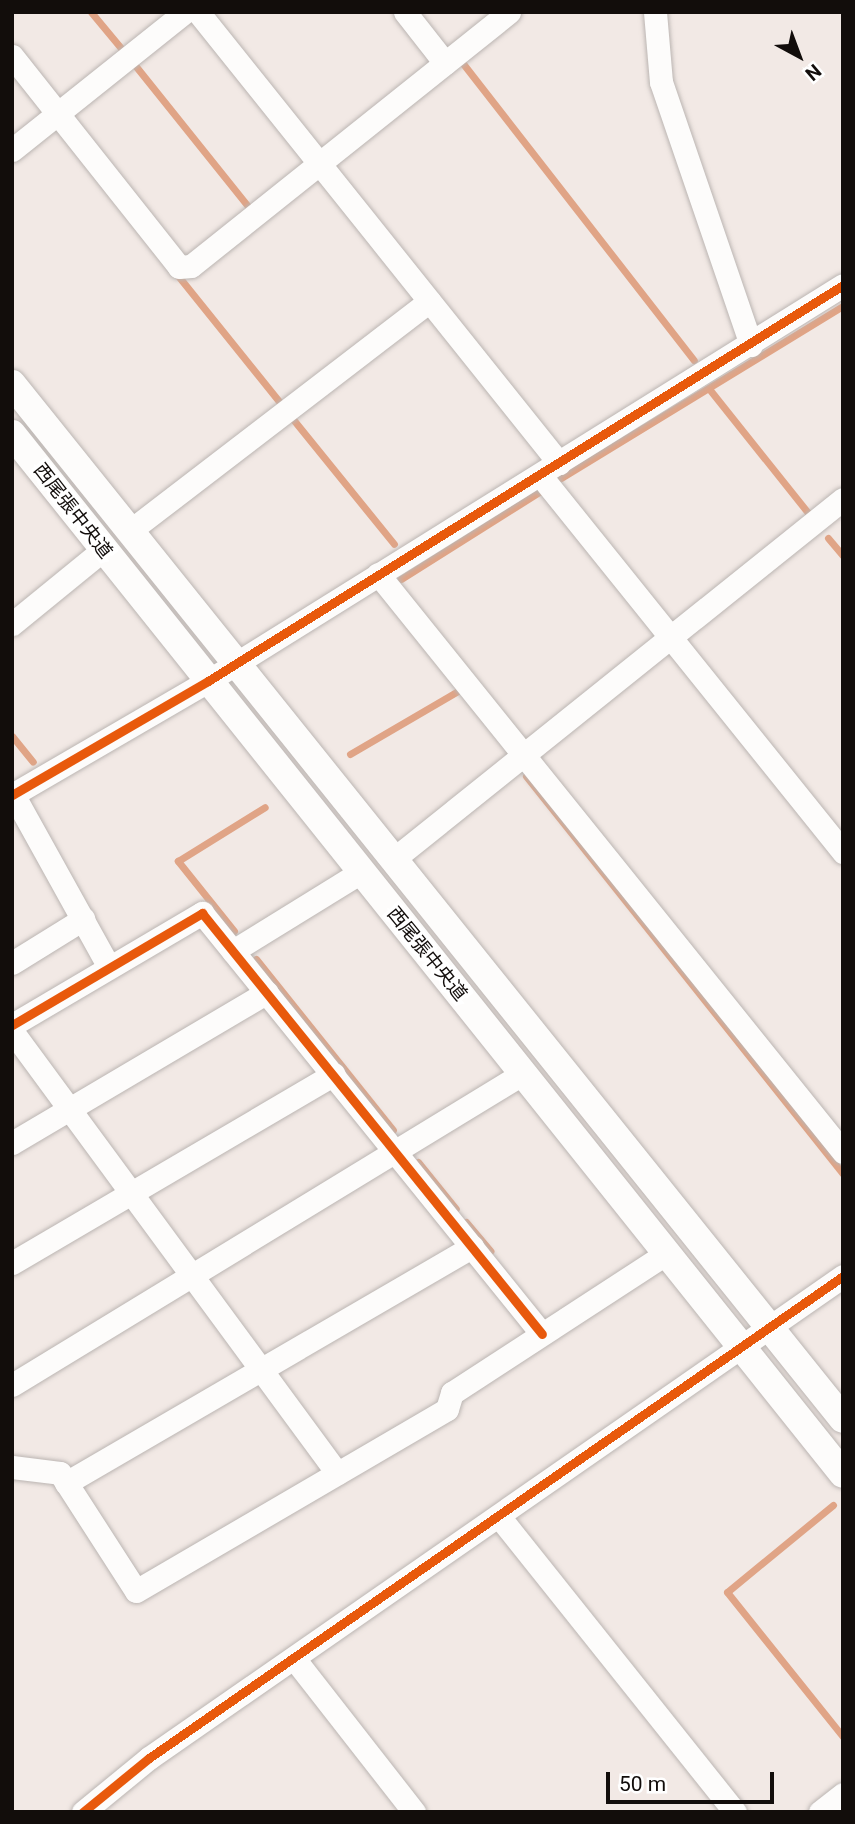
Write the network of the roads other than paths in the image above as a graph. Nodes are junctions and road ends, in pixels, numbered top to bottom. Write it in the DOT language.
graph roads {
  1 [pos="186,12"];
  2 [pos="198,12"];
  3 [pos="405,12"];
  4 [pos="509,12"];
  5 [pos="655,12"];
  6 [pos="12,56"];
  7 [pos="445,62"];
  8 [pos="58,114"];
  9 [pos="12,150"];
  10 [pos="319,163"];
  11 [pos="843,285"];
  12 [pos="429,301"];
  13 [pos="751,345"];
  14 [pos="12,384"];
  15 [pos="12,434"];
  16 [pos="559,463"];
  17 [pos="540,475"];
  18 [pos="843,499"];
  19 [pos="131,530"];
  20 [pos="104,549"];
  21 [pos="378,574"];
  22 [pos="12,624"];
  23 [pos="670,637"];
  24 [pos="234,659"];
  25 [pos="208,681"];
  26 [pos="523,755"];
  27 [pos="13,794"];
  28 [pos="843,852"];
  29 [pos="395,858"];
  30 [pos="361,872"];
  31 [pos="83,919"];
  32 [pos="233,951"];
  33 [pos="12,963"];
  34 [pos="110,967"];
  35 [pos="267,992"];
  36 [pos="12,1025"];
  37 [pos="12,1031"];
  38 [pos="334,1074"];
  39 [pos="522,1074"];
  40 [pos="69,1109"];
  41 [pos="12,1143"];
  42 [pos="397,1151"];
  43 [pos="843,1152"];
  44 [pos="131,1193"];
  45 [pos="472,1247"];
  46 [pos="665,1254"];
  47 [pos="12,1263"];
  48 [pos="192,1276"];
  49 [pos="843,1276"];
  50 [pos="771,1328"];
  51 [pos="542,1334"];
  52 [pos="741,1348"];
  53 [pos="260,1369"];
  54 [pos="12,1385"];
  55 [pos="843,1419"];
  56 [pos="12,1467"];
  57 [pos="337,1474"];
  58 [pos="843,1474"];
  59 [pos="66,1483"];
  60 [pos="501,1519"];
  61 [pos="296,1661"];
  62 [pos="843,1794"];
  63 [pos="83,1812"];
  64 [pos="414,1812"];
  65 [pos="735,1812"];
  66 [pos="820,1812"];
  1 -- 8 [label="street"];
  2 -- 10 [label="street"];
  3 -- 7 [label="street"];
  4 -- 7 [label="street"];
  5 -- 13 [label="street"];
  6 -- 8 [label="street"];
  7 -- 10 [label="street"];
  8 -- 9 [label="street"];
  8 -- 10 [label="street"];
  10 -- 12 [label="street"];
  11 -- 13 [label="street"];
  12 -- 16 [label="street"];
  12 -- 19 [label="street"];
  13 -- 16 [label="street"];
  14 -- 19 [label="main road, 西尾張中央道"];
  15 -- 20 [label="main road, 西尾張中央道"];
  16 -- 17 [label="street"];
  17 -- 21 [label="street"];
  17 -- 23 [label="street"];
  18 -- 23 [label="street"];
  19 -- 24 [label="main road, 西尾張中央道"];
  20 -- 22 [label="street"];
  20 -- 25 [label="main road, 西尾張中央道"];
  21 -- 24 [label="street"];
  21 -- 26 [label="street"];
  23 -- 26 [label="street"];
  23 -- 28 [label="street"];
  24 -- 25 [label="street"];
  24 -- 29 [label="main road, 西尾張中央道"];
  25 -- 27 [label="street"];
  25 -- 30 [label="main road, 西尾張中央道"];
  26 -- 29 [label="street"];
  26 -- 43 [label="street"];
  27 -- 31 [label="street"];
  29 -- 50 [label="main road, 西尾張中央道"];
  30 -- 32 [label="street"];
  30 -- 39 [label="main road, 西尾張中央道"];
  31 -- 33 [label="street"];
  31 -- 34 [label="street"];
  32 -- 34 [label="street"];
  32 -- 35 [label="street"];
  34 -- 36 [label="street"];
  35 -- 38 [label="street"];
  35 -- 40 [label="street"];
  37 -- 40 [label="street"];
  38 -- 42 [label="street"];
  38 -- 44 [label="street"];
  39 -- 42 [label="street"];
  39 -- 46 [label="main road, 西尾張中央道"];
  40 -- 41 [label="street"];
  40 -- 44 [label="street"];
  42 -- 45 [label="street"];
  42 -- 48 [label="street"];
  44 -- 47 [label="street"];
  44 -- 48 [label="street"];
  45 -- 51 [label="street"];
  45 -- 53 [label="street"];
  46 -- 51 [label="street"];
  46 -- 52 [label="main road, 西尾張中央道"];
  48 -- 53 [label="street"];
  48 -- 54 [label="street"];
  49 -- 50 [label="street"];
  50 -- 52 [label="street"];
  50 -- 55 [label="main road, 西尾張中央道"];
  51 -- 57 [label="street"];
  52 -- 58 [label="main road, 西尾張中央道"];
  52 -- 60 [label="street"];
  53 -- 57 [label="street"];
  53 -- 59 [label="street"];
  56 -- 59 [label="street"];
  57 -- 59 [label="street"];
  60 -- 61 [label="street"];
  60 -- 65 [label="street"];
  61 -- 63 [label="street"];
  61 -- 64 [label="street"];
  62 -- 66 [label="street"];
}
